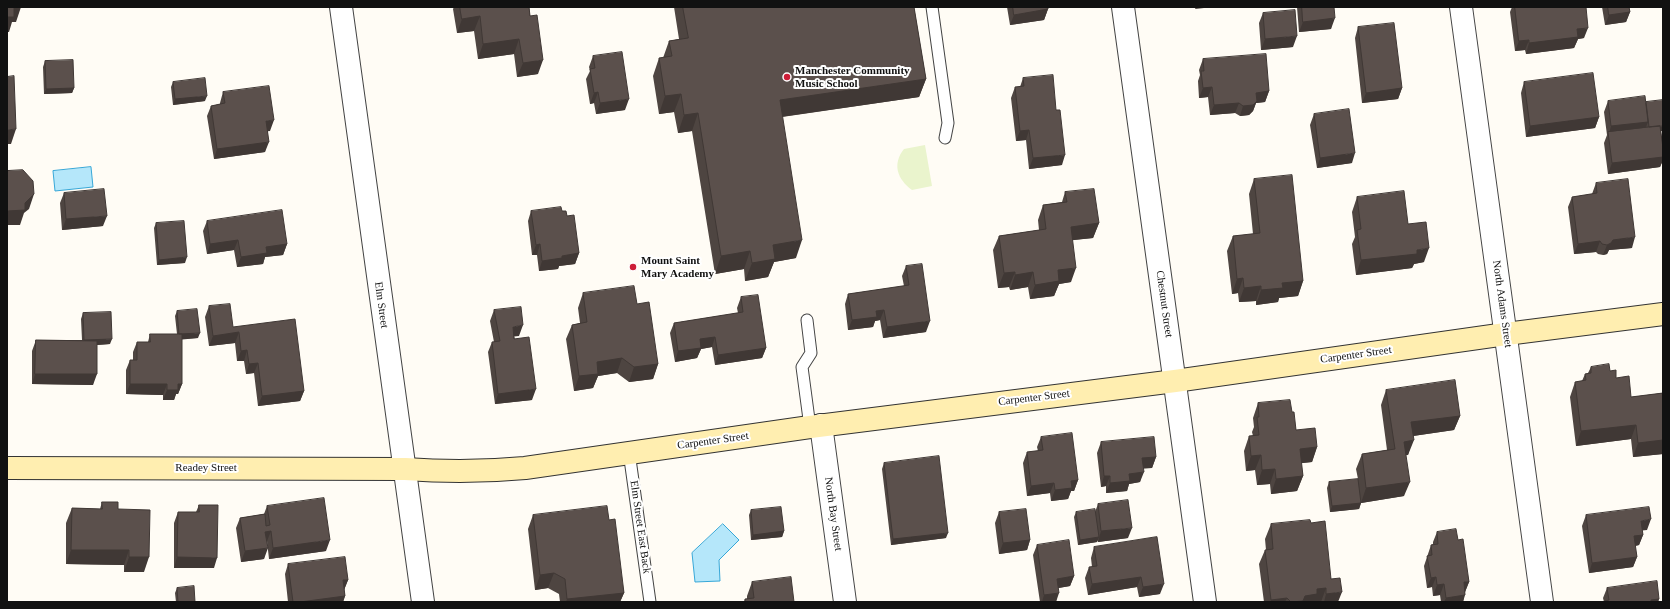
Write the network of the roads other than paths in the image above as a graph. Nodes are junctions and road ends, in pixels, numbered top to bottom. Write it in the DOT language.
graph roads {
  1 [pos="341,7"];
  2 [pos="932,7"];
  3 [pos="1123,7"];
  4 [pos="1461,7"];
  5 [pos="945,138"];
  6 [pos="1663,314"];
  7 [pos="807,320"];
  8 [pos="1506,334"];
  9 [pos="1174,381"];
  10 [pos="815,426"];
  11 [pos="629,452"];
  12 [pos="7,468"];
  13 [pos="405,468"];
  14 [pos="423,602"];
  15 [pos="650,602"];
  16 [pos="845,602"];
  17 [pos="1205,602"];
  18 [pos="1542,602"];
  1 -- 13 [label="street, Elm Street"];
  2 -- 5 [label="lane"];
  3 -- 9 [label="street, Chestnut Street"];
  4 -- 8 [label="street, North Adams Street"];
  6 -- 8 [label="street, Carpenter Street"];
  7 -- 10 [label="lane"];
  8 -- 9 [label="street, Carpenter Street"];
  8 -- 18 [label="street, North Adams Street"];
  9 -- 10 [label="street, Carpenter Street"];
  9 -- 17 [label="street, Chestnut Street"];
  10 -- 11 [label="street, Carpenter Street"];
  10 -- 16 [label="street, North Bay Street"];
  11 -- 13 [label="street, Carpenter Street"];
  11 -- 15 [label="lane, Elm Street East Back"];
  12 -- 13 [label="street, Readey Street"];
  13 -- 14 [label="street, Elm Street"];
}
